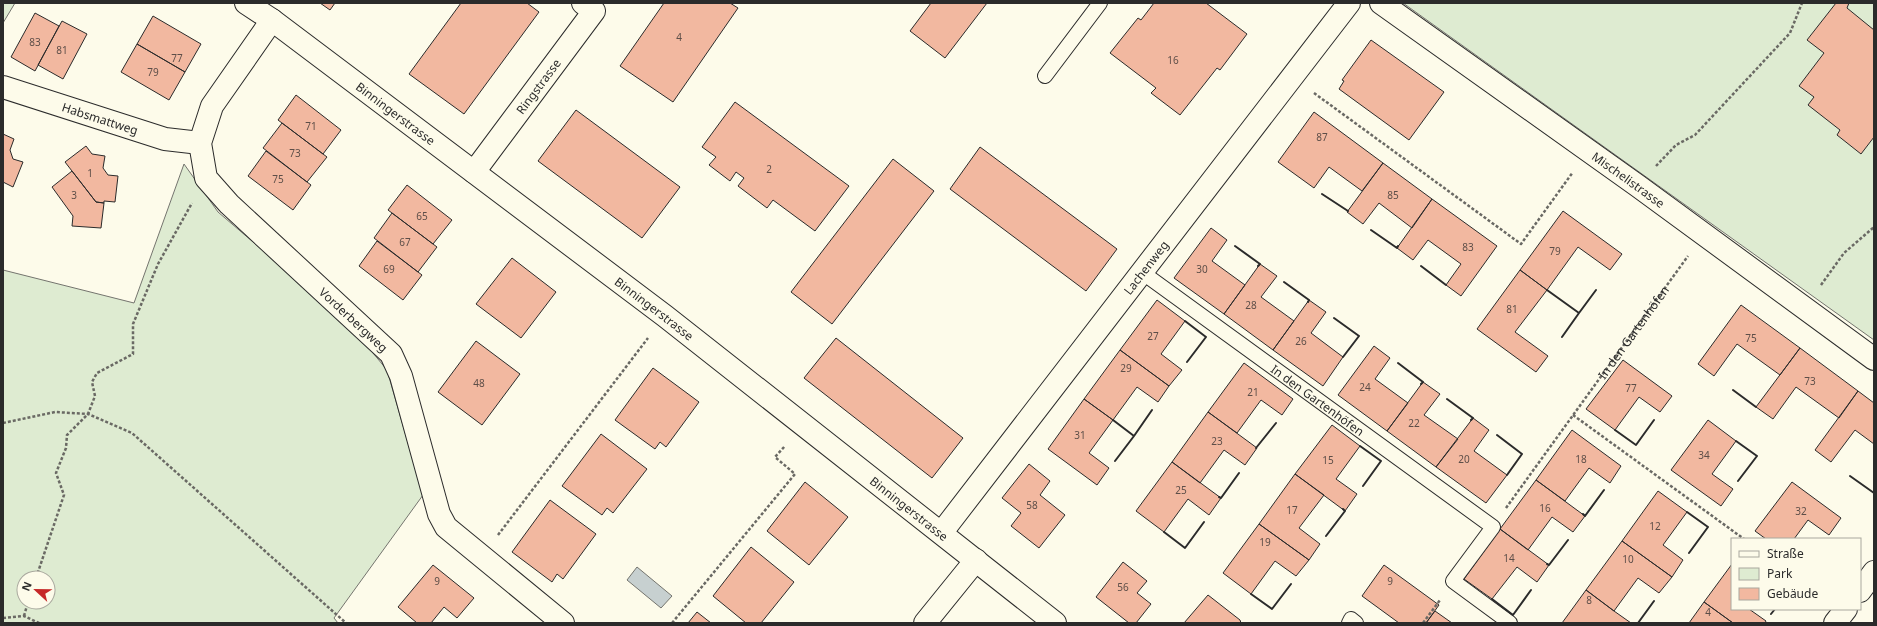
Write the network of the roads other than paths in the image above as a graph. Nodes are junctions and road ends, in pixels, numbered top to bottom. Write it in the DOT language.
graph roads {
  1 [pos="246,3"];
  2 [pos="583,3"];
  3 [pos="1100,3"];
  4 [pos="1350,3"];
  5 [pos="1381,3"];
  6 [pos="272,20"];
  7 [pos="1045,76"];
  8 [pos="3,87"];
  9 [pos="200,143"];
  10 [pos="474,172"];
  11 [pos="1143,273"];
  12 [pos="1874,360"];
  13 [pos="942,532"];
  14 [pos="976,560"];
  15 [pos="1874,572"];
  16 [pos="1861,589"];
  17 [pos="1845,610"];
  18 [pos="563,623"];
  19 [pos="925,623"];
  20 [pos="1055,623"];
  21 [pos="1349,623"];
  22 [pos="1356,623"];
  23 [pos="1510,623"];
  24 [pos="1835,623"];
  1 -- 6 [label="street, Binningerstrasse"];
  2 -- 10 [label="street, Ringstrasse"];
  3 -- 7 [label="lane"];
  4 -- 11 [label="street, Lachenweg"];
  5 -- 12 [label="street, Mischelistrasse"];
  6 -- 9 [label="street"];
  6 -- 10 [label="street, Binningerstrasse"];
  8 -- 9 [label="street, Habsmattweg"];
  9 -- 18 [label="street, Vorderbergweg"];
  10 -- 13 [label="street, Binningerstrasse"];
  11 -- 13 [label="street, Lachenweg"];
  11 -- 23 [label="lane, In den Gartenhöfen"];
  13 -- 14 [label="street, Binningerstrasse"];
  14 -- 19 [label="street"];
  14 -- 20 [label="street, Binningerstrasse"];
  15 -- 16 [label="street"];
  17 -- 24 [label="street"];
  21 -- 22 [label="lane"];
}
